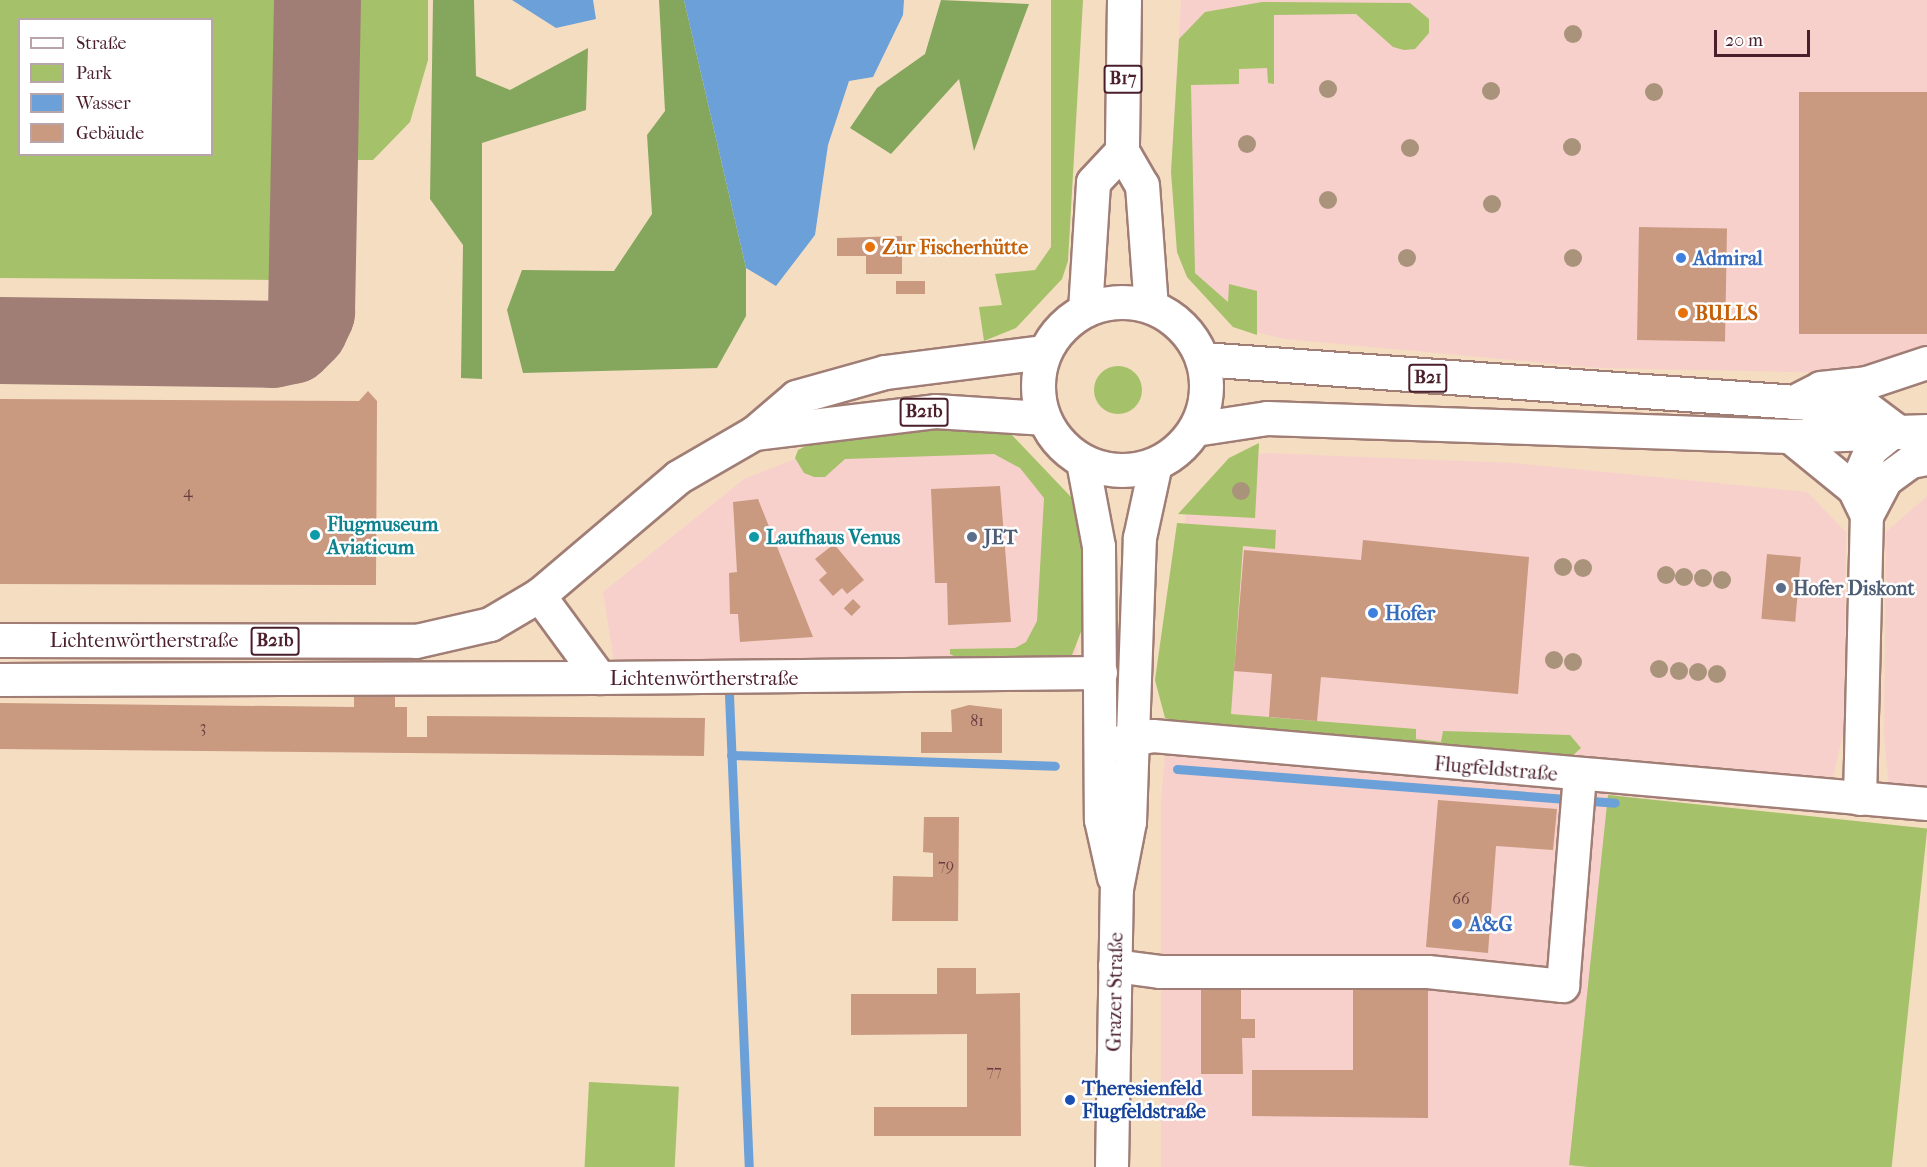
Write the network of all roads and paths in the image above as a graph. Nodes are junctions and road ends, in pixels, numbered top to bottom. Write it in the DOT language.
graph roads {
  1 [pos="1124,0"];
  2 [pos="1122,152"];
  3 [pos="1151,307"];
  4 [pos="1084,310"];
  5 [pos="1044,352"];
  6 [pos="1202,359"];
  7 [pos="1927,363"];
  8 [pos="1792,403"];
  9 [pos="1042,418"];
  10 [pos="1195,429"];
  11 [pos="1912,430"];
  12 [pos="754,434"];
  13 [pos="1789,436"];
  14 [pos="1927,459"];
  15 [pos="1083,462"];
  16 [pos="1156,464"];
  17 [pos="1861,502"];
  18 [pos="539,595"];
  19 [pos="0,640"];
  20 [pos="1101,673"];
  21 [pos="600,678"];
  22 [pos="0,680"];
  23 [pos="1132,736"];
  24 [pos="1101,746"];
  25 [pos="1585,788"];
  26 [pos="1860,799"];
  27 [pos="1927,804"];
  28 [pos="1117,889"];
  29 [pos="1115,966"];
  30 [pos="1112,1167"];
  1 -- 2 [label="main road, B17"];
  2 -- 3 [label="main road"];
  2 -- 4 [label="main road"];
  3 -- 4 [label="main road"];
  3 -- 6 [label="main road"];
  4 -- 5 [label="main road"];
  5 -- 9 [label="main road"];
  5 -- 12 [label="main road, B21b"];
  6 -- 8 [label="main road, B21"];
  6 -- 10 [label="main road"];
  7 -- 8 [label="street"];
  8 -- 11 [label="main road, B21"];
  9 -- 12 [label="main road, B21b"];
  9 -- 15 [label="main road"];
  10 -- 13 [label="main road"];
  10 -- 16 [label="main road"];
  11 -- 13 [label="main road"];
  11 -- 17 [label="street"];
  12 -- 18 [label="main road, B21b"];
  13 -- 17 [label="street"];
  14 -- 17 [label="street"];
  15 -- 16 [label="main road"];
  15 -- 20 [label="street"];
  16 -- 23 [label="street"];
  17 -- 26 [label="street"];
  18 -- 19 [label="main road, Lichtenwörtherstraße / B21b"];
  18 -- 21 [label="street, Lichtenwörtherstraße"];
  20 -- 21 [label="street, Lichtenwörtherstraße"];
  20 -- 24 [label="street"];
  21 -- 22 [label="street"];
  23 -- 24 [label="street"];
  23 -- 25 [label="street, Flugfeldstraße"];
  23 -- 28 [label="street"];
  24 -- 28 [label="street"];
  25 -- 26 [label="street, Flugfeldstraße"];
  25 -- 29 [label="street"];
  26 -- 27 [label="street, Flugfeldstraße"];
  28 -- 29 [label="street, Grazer Straße"];
  29 -- 30 [label="street, Grazer Straße"];
}
